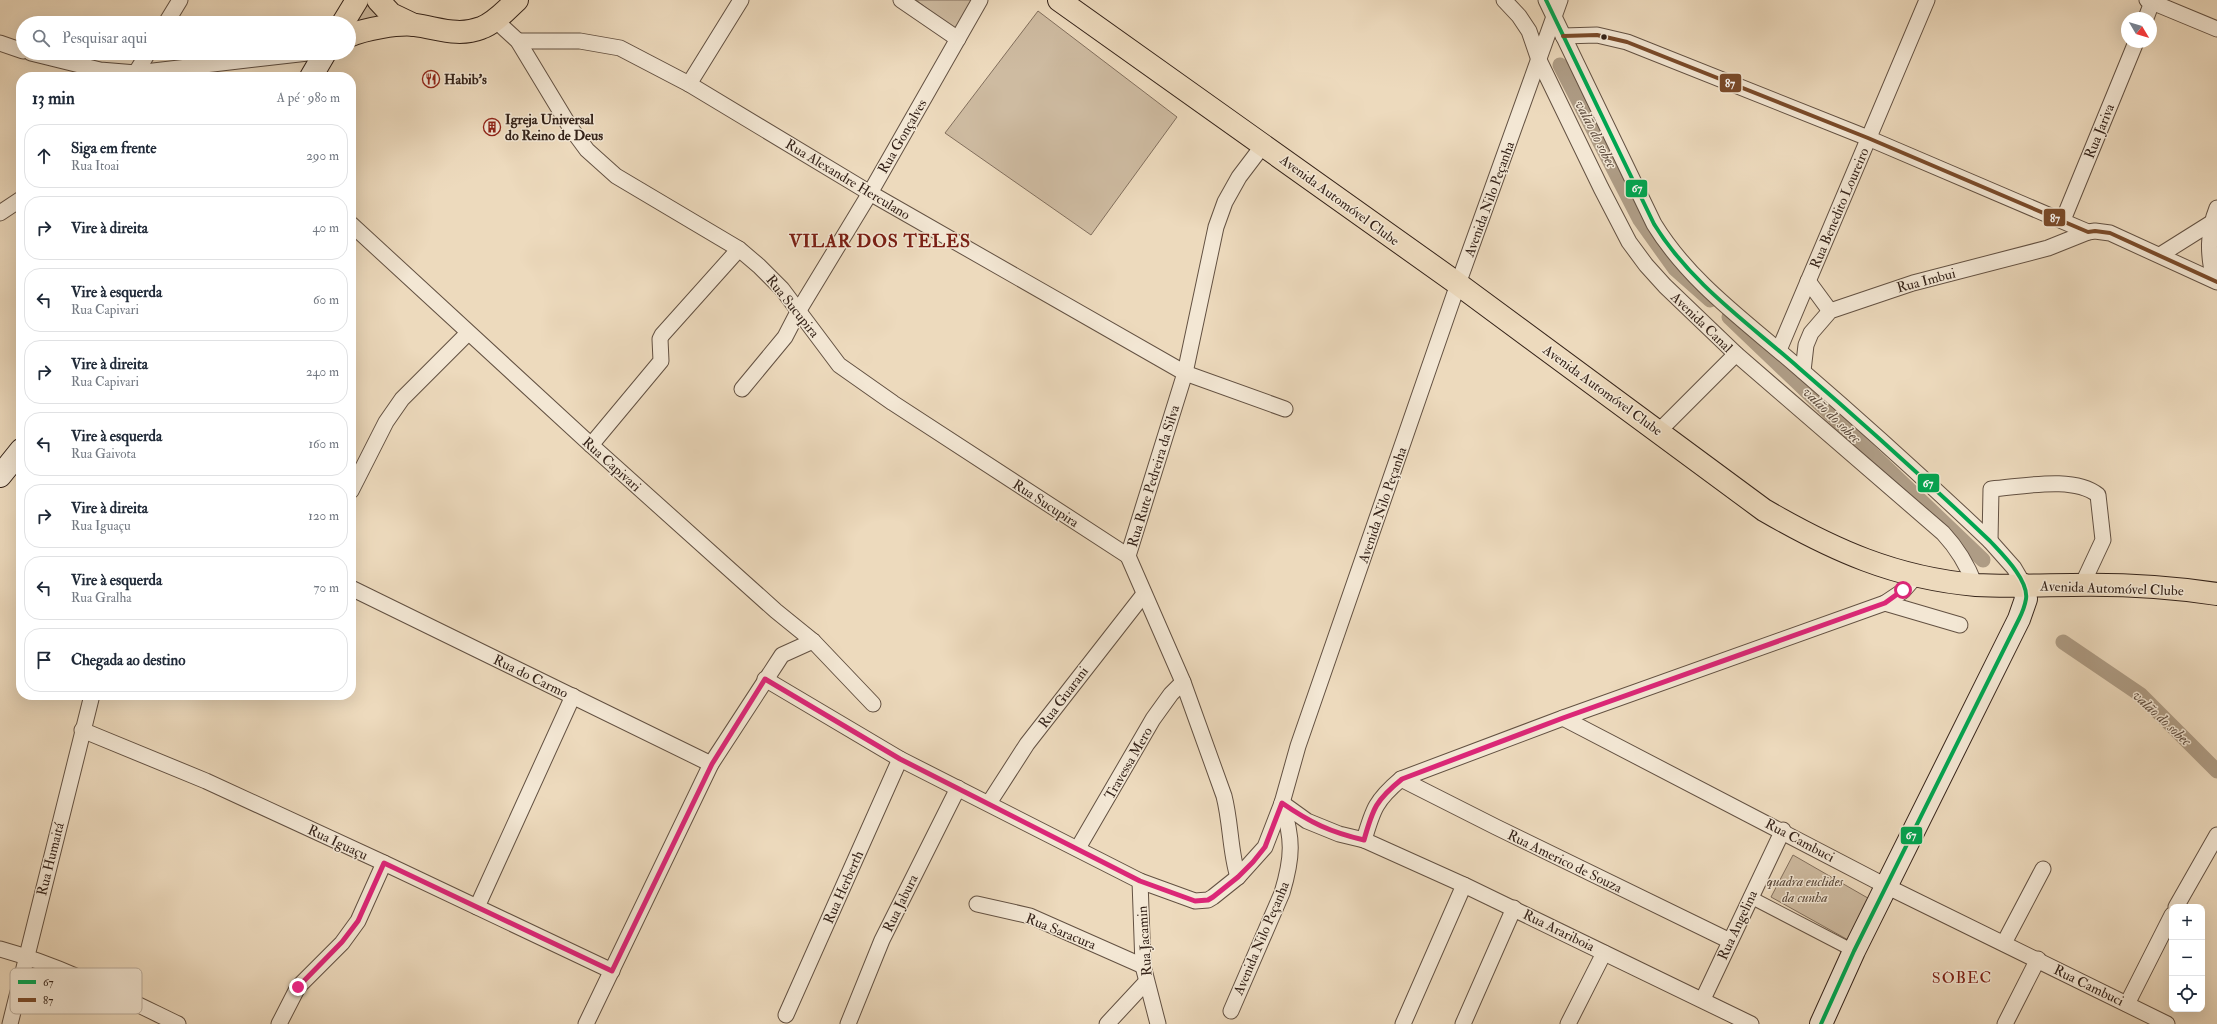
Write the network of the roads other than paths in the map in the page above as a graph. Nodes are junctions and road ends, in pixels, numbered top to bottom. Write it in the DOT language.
graph roads {
  1 [pos="357,0"];
  2 [pos="378,0"];
  3 [pos="517,0"];
  4 [pos="741,0"];
  5 [pos="901,0"];
  6 [pos="980,0"];
  7 [pos="1059,0"];
  8 [pos="1546,0"];
  9 [pos="1560,0"];
  10 [pos="1927,0"];
  11 [pos="1508,1"];
  12 [pos="2149,1"];
  13 [pos="176,3"];
  14 [pos="2147,12"];
  15 [pos="170,16"];
  16 [pos="348,16"];
  17 [pos="495,20"];
  18 [pos="414,25"];
  19 [pos="1556,27"];
  20 [pos="2217,29"];
  21 [pos="356,34"];
  22 [pos="958,39"];
  23 [pos="518,41"];
  24 [pos="0,43"];
  25 [pos="2134,48"];
  26 [pos="16,49"];
  27 [pos="1541,55"];
  28 [pos="59,60"];
  29 [pos="144,60"];
  30 [pos="253,60"];
  31 [pos="321,60"];
  32 [pos="114,72"];
  33 [pos="136,72"];
  34 [pos="158,72"];
  35 [pos="314,72"];
  36 [pos="689,84"];
  37 [pos="1868,138"];
  38 [pos="1264,144"];
  39 [pos="870,193"];
  40 [pos="16,202"];
  41 [pos="2217,208"];
  42 [pos="0,213"];
  43 [pos="2063,220"];
  44 [pos="2211,223"];
  45 [pos="356,229"];
  46 [pos="2088,232"];
  47 [pos="739,249"];
  48 [pos="2160,255"];
  49 [pos="1808,281"];
  50 [pos="2216,281"];
  51 [pos="1458,284"];
  52 [pos="799,310"];
  53 [pos="1830,311"];
  54 [pos="468,332"];
  55 [pos="1812,333"];
  56 [pos="1785,335"];
  57 [pos="1779,350"];
  58 [pos="1736,354"];
  59 [pos="1803,371"];
  60 [pos="1185,373"];
  61 [pos="742,389"];
  62 [pos="1285,408"];
  63 [pos="1659,431"];
  64 [pos="591,445"];
  65 [pos="16,456"];
  66 [pos="0,476"];
  67 [pos="356,481"];
  68 [pos="1990,540"];
  69 [pos="1128,556"];
  70 [pos="1917,575"];
  71 [pos="1975,585"];
  72 [pos="2082,585"];
  73 [pos="356,590"];
  74 [pos="1144,594"];
  75 [pos="2018,594"];
  76 [pos="2217,594"];
  77 [pos="1885,603"];
  78 [pos="1960,625"];
  79 [pos="813,641"];
  80 [pos="765,679"];
  81 [pos="1183,682"];
  82 [pos="573,696"];
  83 [pos="91,700"];
  84 [pos="873,704"];
  85 [pos="1563,718"];
  86 [pos="82,730"];
  87 [pos="900,759"];
  88 [pos="712,764"];
  89 [pos="1402,779"];
  90 [pos="958,788"];
  91 [pos="989,803"];
  92 [pos="1282,803"];
  93 [pos="1783,830"];
  94 [pos="2217,836"];
  95 [pos="1364,840"];
  96 [pos="1078,848"];
  97 [pos="384,863"];
  98 [pos="2043,869"];
  99 [pos="1238,877"];
  100 [pos="1140,881"];
  101 [pos="1464,885"];
  102 [pos="1886,886"];
  103 [pos="1750,897"];
  104 [pos="976,904"];
  105 [pos="2178,904"];
  106 [pos="476,907"];
  107 [pos="1514,908"];
  108 [pos="2169,921"];
  109 [pos="1730,940"];
  110 [pos="2004,943"];
  111 [pos="0,949"];
  112 [pos="1854,952"];
  113 [pos="1604,953"];
  114 [pos="26,956"];
  115 [pos="2038,960"];
  116 [pos="1143,966"];
  117 [pos="23,968"];
  118 [pos="56,968"];
  119 [pos="612,971"];
  120 [pos="1146,982"];
  121 [pos="1703,999"];
  122 [pos="2127,1004"];
  123 [pos="142,1006"];
  124 [pos="1230,1011"];
  125 [pos="12,1014"];
  126 [pos="786,1015"];
  127 [pos="851,1023"];
  128 [pos="10,1024"];
  129 [pos="178,1024"];
  130 [pos="279,1024"];
  131 [pos="586,1024"];
  132 [pos="1107,1024"];
  133 [pos="1158,1024"];
  134 [pos="1403,1024"];
  135 [pos="1463,1024"];
  136 [pos="1568,1024"];
  137 [pos="1751,1024"];
  138 [pos="1821,1024"];
  139 [pos="2005,1024"];
  140 [pos="2167,1024"];
  1 -- 16 [label="main road"];
  2 -- 18 [label="main road"];
  3 -- 17 [label="main road"];
  4 -- 36 [label="street"];
  5 -- 22 [label="street"];
  6 -- 22 [label="street, Rua Gonçalves"];
  7 -- 38 [label="main road, Avenida Automóvel Clube"];
  8 -- 19 [label="street, Avenida Canal"];
  9 -- 19 [label="street, Avenida Nilo Peçanha"];
  10 -- 37 [label="street, Rua Benedito Loureiro"];
  11 -- 27 [label="street, Avenida Canal"];
  12 -- 14 [label="street"];
  12 -- 20 [label="street"];
  13 -- 15 [label="street"];
  17 -- 18 [label="main road"];
  17 -- 23 [label="street, Rua Sucupira"];
  18 -- 21 [label="main road"];
  19 -- 27 [label="street, Avenida Nilo Peçanha"];
  19 -- 37 [label="street"];
  19 -- 57 [label="street, Avenida Canal"];
  22 -- 39 [label="street, Rua Gonçalves"];
  23 -- 36 [label="street, Rua Alexandre Herculano"];
  23 -- 47 [label="street, Rua Sucupira"];
  24 -- 26 [label="street"];
  25 -- 43 [label="street, Rua Jariva"];
  27 -- 51 [label="street, Avenida Nilo Peçanha"];
  27 -- 58 [label="street, Avenida Canal"];
  28 -- 32 [label="street"];
  29 -- 33 [label="street"];
  30 -- 34 [label="street"];
  31 -- 35 [label="main road"];
  36 -- 39 [label="street, Rua Alexandre Herculano"];
  37 -- 43 [label="street"];
  37 -- 49 [label="street, Rua Benedito Loureiro"];
  38 -- 51 [label="main road, Avenida Automóvel Clube"];
  38 -- 60 [label="street, Rua Rute Pedreira da Silva"];
  39 -- 52 [label="street, Rua Gonçalves"];
  39 -- 60 [label="street, Rua Alexandre Herculano"];
  40 -- 42 [label="street"];
  41 -- 44 [label="street"];
  43 -- 46 [label="street"];
  44 -- 48 [label="street"];
  44 -- 50 [label="street"];
  45 -- 54 [label="street, Rua Capivari"];
  46 -- 48 [label="street"];
  46 -- 53 [label="street, Rua Imbui"];
  47 -- 52 [label="street, Rua Sucupira"];
  47 -- 64 [label="street"];
  48 -- 50 [label="street"];
  49 -- 53 [label="street"];
  49 -- 56 [label="street, Rua Benedito Loureiro"];
  51 -- 63 [label="main road, Avenida Automóvel Clube"];
  51 -- 92 [label="street, Avenida Nilo Peçanha"];
  52 -- 61 [label="street, Rua Gonçalves"];
  52 -- 69 [label="street, Rua Sucupira"];
  53 -- 55 [label="street"];
  54 -- 64 [label="street, Rua Capivari"];
  54 -- 67 [label="street"];
  55 -- 56 [label="street"];
  55 -- 59 [label="street"];
  56 -- 57 [label="street, Rua Benedito Loureiro"];
  57 -- 59 [label="street, Avenida Canal"];
  58 -- 63 [label="street"];
  58 -- 71 [label="street, Avenida Canal"];
  59 -- 68 [label="street, Avenida Canal"];
  60 -- 62 [label="street, Rua Alexandre Herculano"];
  60 -- 69 [label="street, Rua Rute Pedreira da Silva"];
  63 -- 70 [label="main road, Avenida Automóvel Clube"];
  64 -- 79 [label="street, Rua Capivari"];
  65 -- 66 [label="main road"];
  68 -- 72 [label="street"];
  68 -- 75 [label="street, Avenida Canal"];
  69 -- 74 [label="street, Rua Rute Pedreira da Silva"];
  70 -- 71 [label="main road, Avenida Automóvel Clube"];
  70 -- 77 [label="street"];
  71 -- 75 [label="main road, Avenida Automóvel Clube"];
  72 -- 75 [label="main road, Avenida Automóvel Clube"];
  72 -- 76 [label="main road, Avenida Automóvel Clube"];
  73 -- 82 [label="street, Rua do Carmo"];
  74 -- 81 [label="street, Rua Rute Pedreira da Silva"];
  74 -- 91 [label="street, Rua Guarani"];
  75 -- 102 [label="main road"];
  77 -- 78 [label="street"];
  77 -- 85 [label="street"];
  79 -- 80 [label="street"];
  79 -- 84 [label="street, Rua Capivari"];
  80 -- 87 [label="street"];
  80 -- 88 [label="street"];
  81 -- 96 [label="street, Travessa Mero"];
  81 -- 99 [label="street, Rua Rute Pedreira da Silva"];
  82 -- 88 [label="street, Rua do Carmo"];
  82 -- 106 [label="street"];
  83 -- 86 [label="street, Rua Humaitá"];
  85 -- 89 [label="street"];
  85 -- 93 [label="street, Rua Cambuci"];
  86 -- 97 [label="street, Rua Iguaçu"];
  86 -- 114 [label="street, Rua Humaitá"];
  87 -- 90 [label="street"];
  87 -- 126 [label="street, Rua Herberth"];
  88 -- 119 [label="street"];
  89 -- 95 [label="street"];
  89 -- 109 [label="street, Rua Americo de Souza"];
  90 -- 91 [label="street"];
  90 -- 127 [label="street, Rua Jabura"];
  91 -- 96 [label="street"];
  92 -- 95 [label="street, Rua Arariboia"];
  92 -- 99 [label="street"];
  92 -- 124 [label="street, Avenida Nilo Peçanha"];
  93 -- 102 [label="street, Rua Cambuci"];
  93 -- 103 [label="street, Rua Angelina"];
  94 -- 105 [label="street"];
  95 -- 101 [label="street, Rua Arariboia"];
  96 -- 100 [label="street"];
  97 -- 106 [label="street, Rua Iguaçu"];
  97 -- 130 [label="street"];
  98 -- 110 [label="street"];
  99 -- 100 [label="street"];
  100 -- 116 [label="street, Rua Jacamin"];
  101 -- 107 [label="street, Rua Arariboia"];
  101 -- 134 [label="street"];
  102 -- 110 [label="street, Rua Cambuci"];
  102 -- 112 [label="main road"];
  103 -- 109 [label="street, Rua Angelina"];
  103 -- 112 [label="street"];
  104 -- 116 [label="street, Rua Saracura"];
  106 -- 119 [label="street, Rua Iguaçu"];
  107 -- 113 [label="street, Rua Arariboia"];
  107 -- 135 [label="street"];
  108 -- 122 [label="street"];
  109 -- 121 [label="street, Rua Angelina"];
  110 -- 115 [label="street, Rua Cambuci"];
  111 -- 114 [label="street"];
  112 -- 138 [label="main road"];
  113 -- 121 [label="street, Rua Arariboia"];
  113 -- 136 [label="street"];
  114 -- 117 [label="street, Rua Humaitá"];
  114 -- 118 [label="street"];
  115 -- 122 [label="street, Rua Cambuci"];
  115 -- 139 [label="street"];
  116 -- 120 [label="street, Rua Jacamin"];
  119 -- 131 [label="street"];
  120 -- 132 [label="street"];
  120 -- 133 [label="street, Rua Jacamin"];
  121 -- 137 [label="street, Rua Arariboia"];
  122 -- 140 [label="street, Rua Cambuci"];
  123 -- 129 [label="street"];
  125 -- 128 [label="street, Rua Humaitá"];
}
